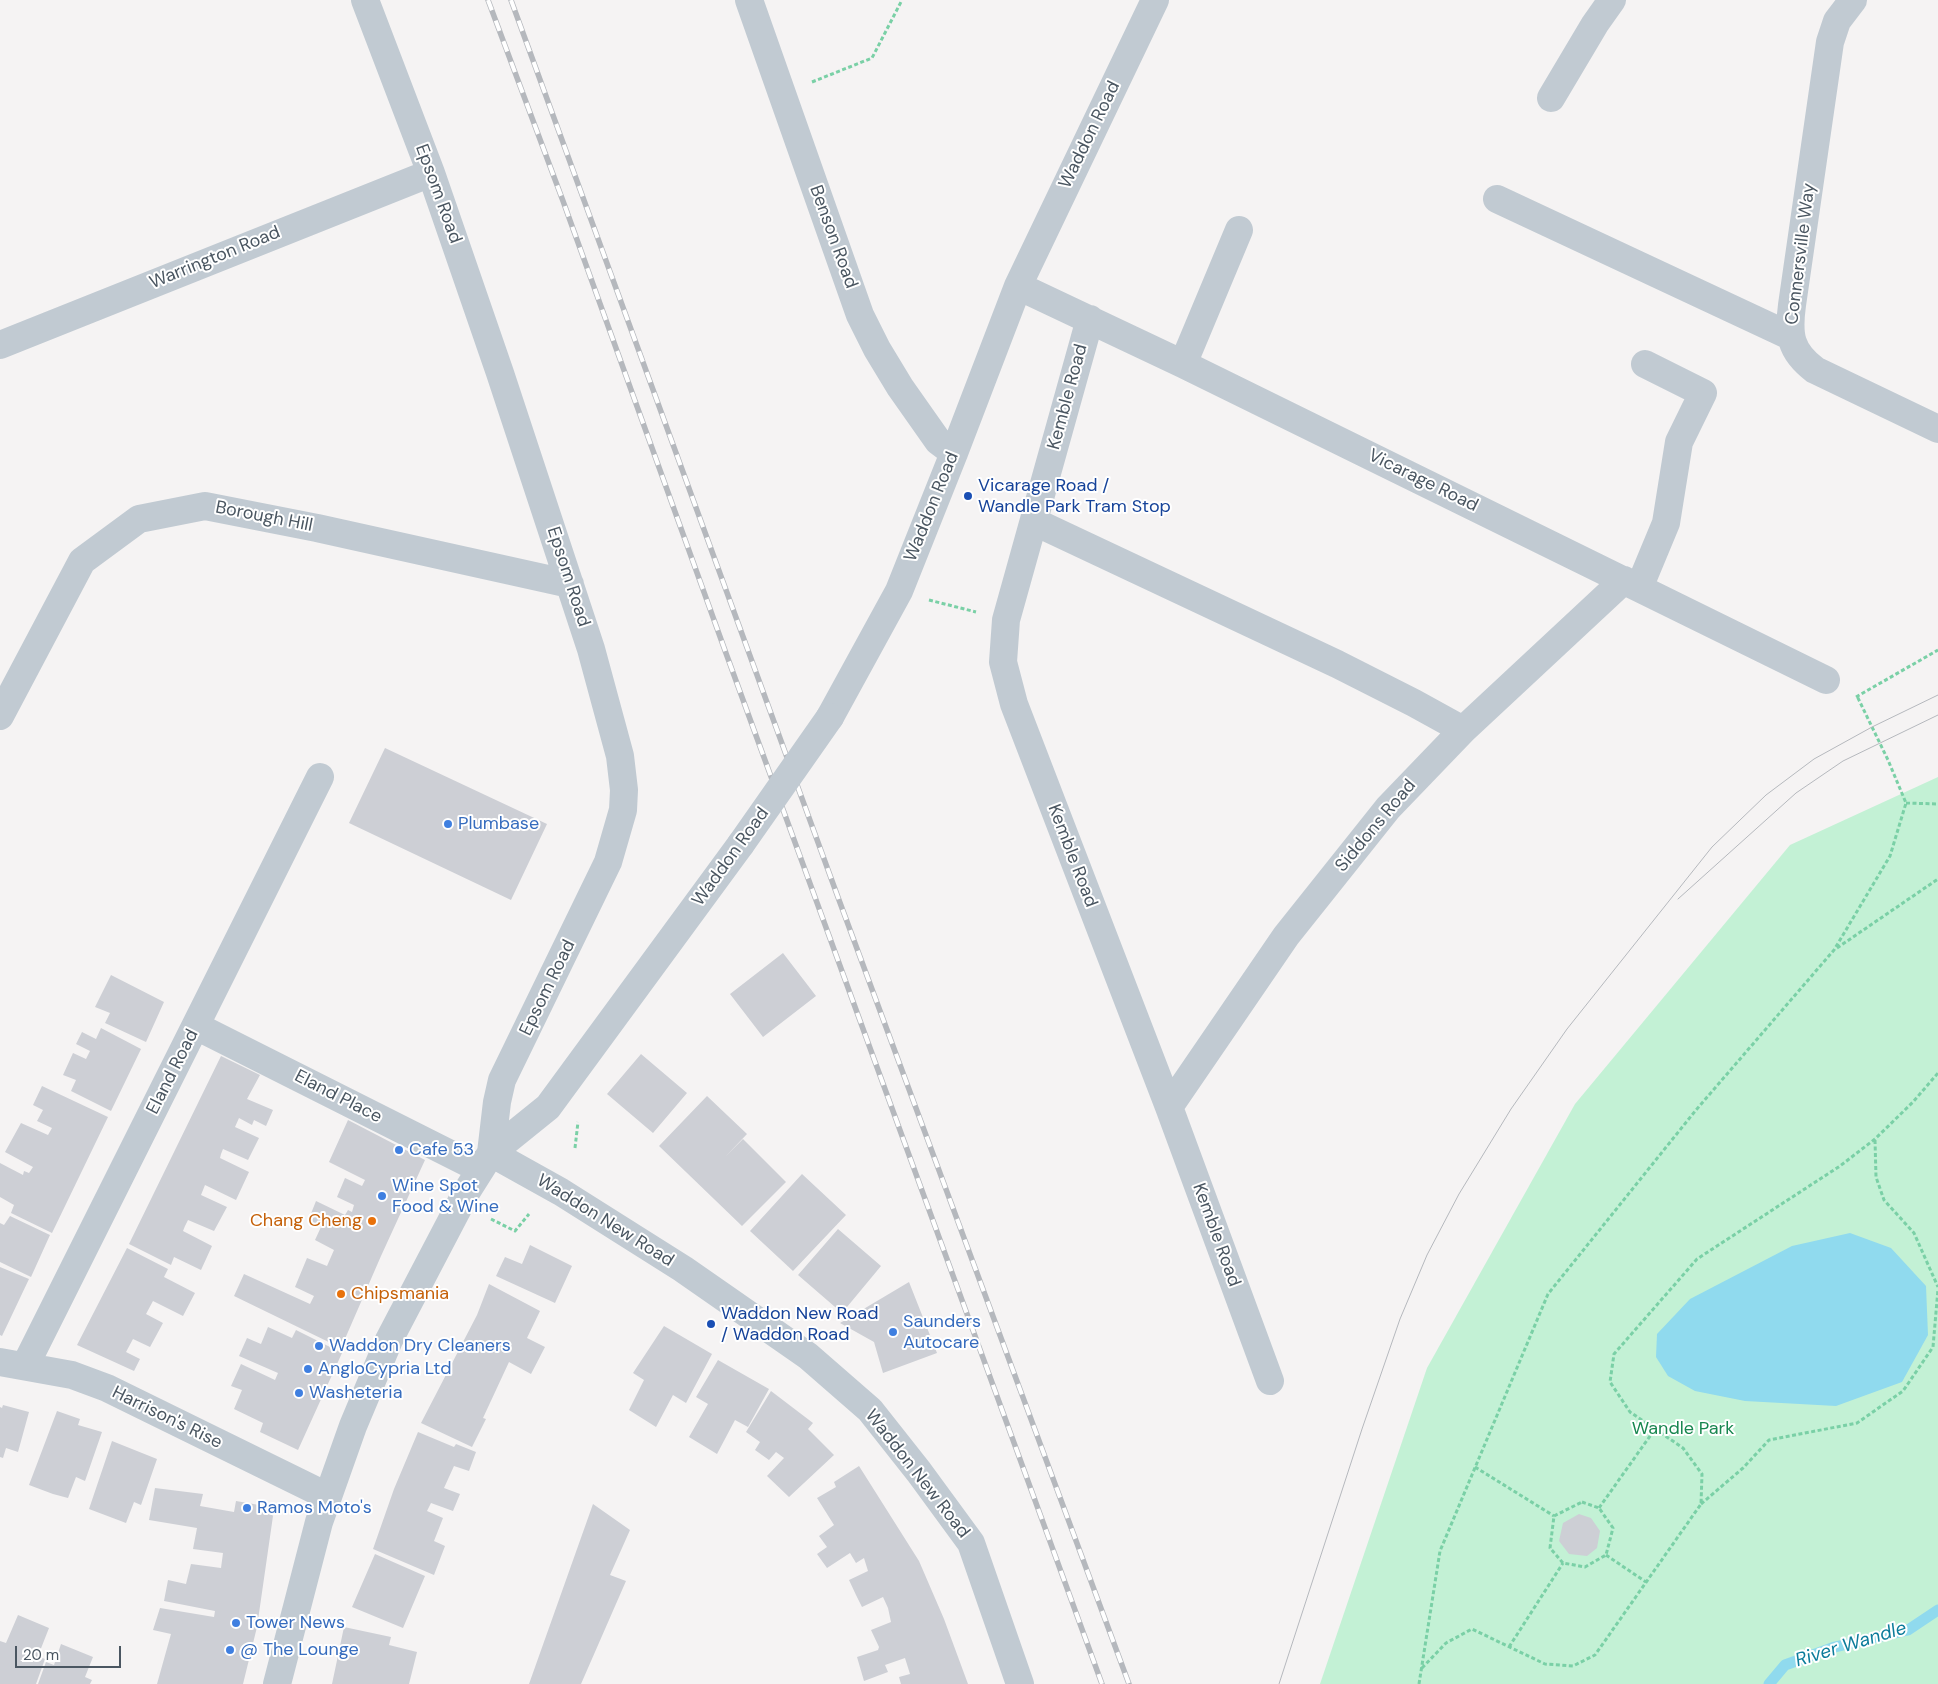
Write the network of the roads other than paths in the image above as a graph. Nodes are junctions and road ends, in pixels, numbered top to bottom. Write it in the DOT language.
graph roads {
  1 [pos="366,0"];
  2 [pos="749,0"];
  3 [pos="1155,0"];
  4 [pos="1612,0"];
  5 [pos="1853,0"];
  6 [pos="1551,98"];
  7 [pos="431,173"];
  8 [pos="1497,199"];
  9 [pos="1239,230"];
  10 [pos="1018,286"];
  11 [pos="1090,319"];
  12 [pos="1790,336"];
  13 [pos="1,340"];
  14 [pos="1183,364"];
  15 [pos="1645,364"];
  16 [pos="1938,429"];
  17 [pos="954,453"];
  18 [pos="1034,522"];
  19 [pos="570,584"];
  20 [pos="1632,584"];
  21 [pos="1826,680"];
  22 [pos="0,716"];
  23 [pos="1463,730"];
  24 [pos="320,777"];
  25 [pos="196,1026"];
  26 [pos="1169,1107"];
  27 [pos="486,1161"];
  28 [pos="12,1364"];
  29 [pos="1270,1382"];
  30 [pos="327,1496"];
  31 [pos="277,1684"];
  32 [pos="1020,1684"];
  1 -- 7 [label="street, Epsom Road"];
  2 -- 17 [label="street, Benson Road"];
  3 -- 10 [label="street, Waddon Road"];
  4 -- 6 [label="street"];
  5 -- 12 [label="street, Connersville Way"];
  7 -- 13 [label="street, Warrington Road"];
  7 -- 19 [label="street, Epsom Road"];
  8 -- 12 [label="street"];
  9 -- 14 [label="street"];
  10 -- 11 [label="street, Vicarage Road"];
  10 -- 17 [label="street, Waddon Road"];
  11 -- 14 [label="street, Vicarage Road"];
  11 -- 18 [label="street, Kemble Road"];
  12 -- 16 [label="street, Connersville Way"];
  14 -- 20 [label="street, Vicarage Road"];
  15 -- 20 [label="street"];
  17 -- 27 [label="street, Waddon Road, bridge"];
  18 -- 23 [label="street"];
  18 -- 26 [label="street, Kemble Road"];
  19 -- 22 [label="street, Borough Hill"];
  19 -- 27 [label="street, Epsom Road"];
  20 -- 21 [label="street, Vicarage Road"];
  20 -- 23 [label="street, Siddons Road"];
  23 -- 26 [label="street, Siddons Road"];
  24 -- 25 [label="street, Eland Road"];
  25 -- 27 [label="street, Eland Place"];
  25 -- 28 [label="street, Eland Road"];
  26 -- 29 [label="street, Kemble Road"];
  27 -- 30 [label="street, Waddon Road"];
  27 -- 32 [label="street, Waddon New Road"];
  28 -- 30 [label="street, Harrison's Rise"];
  30 -- 31 [label="street, Waddon Road"];
}
